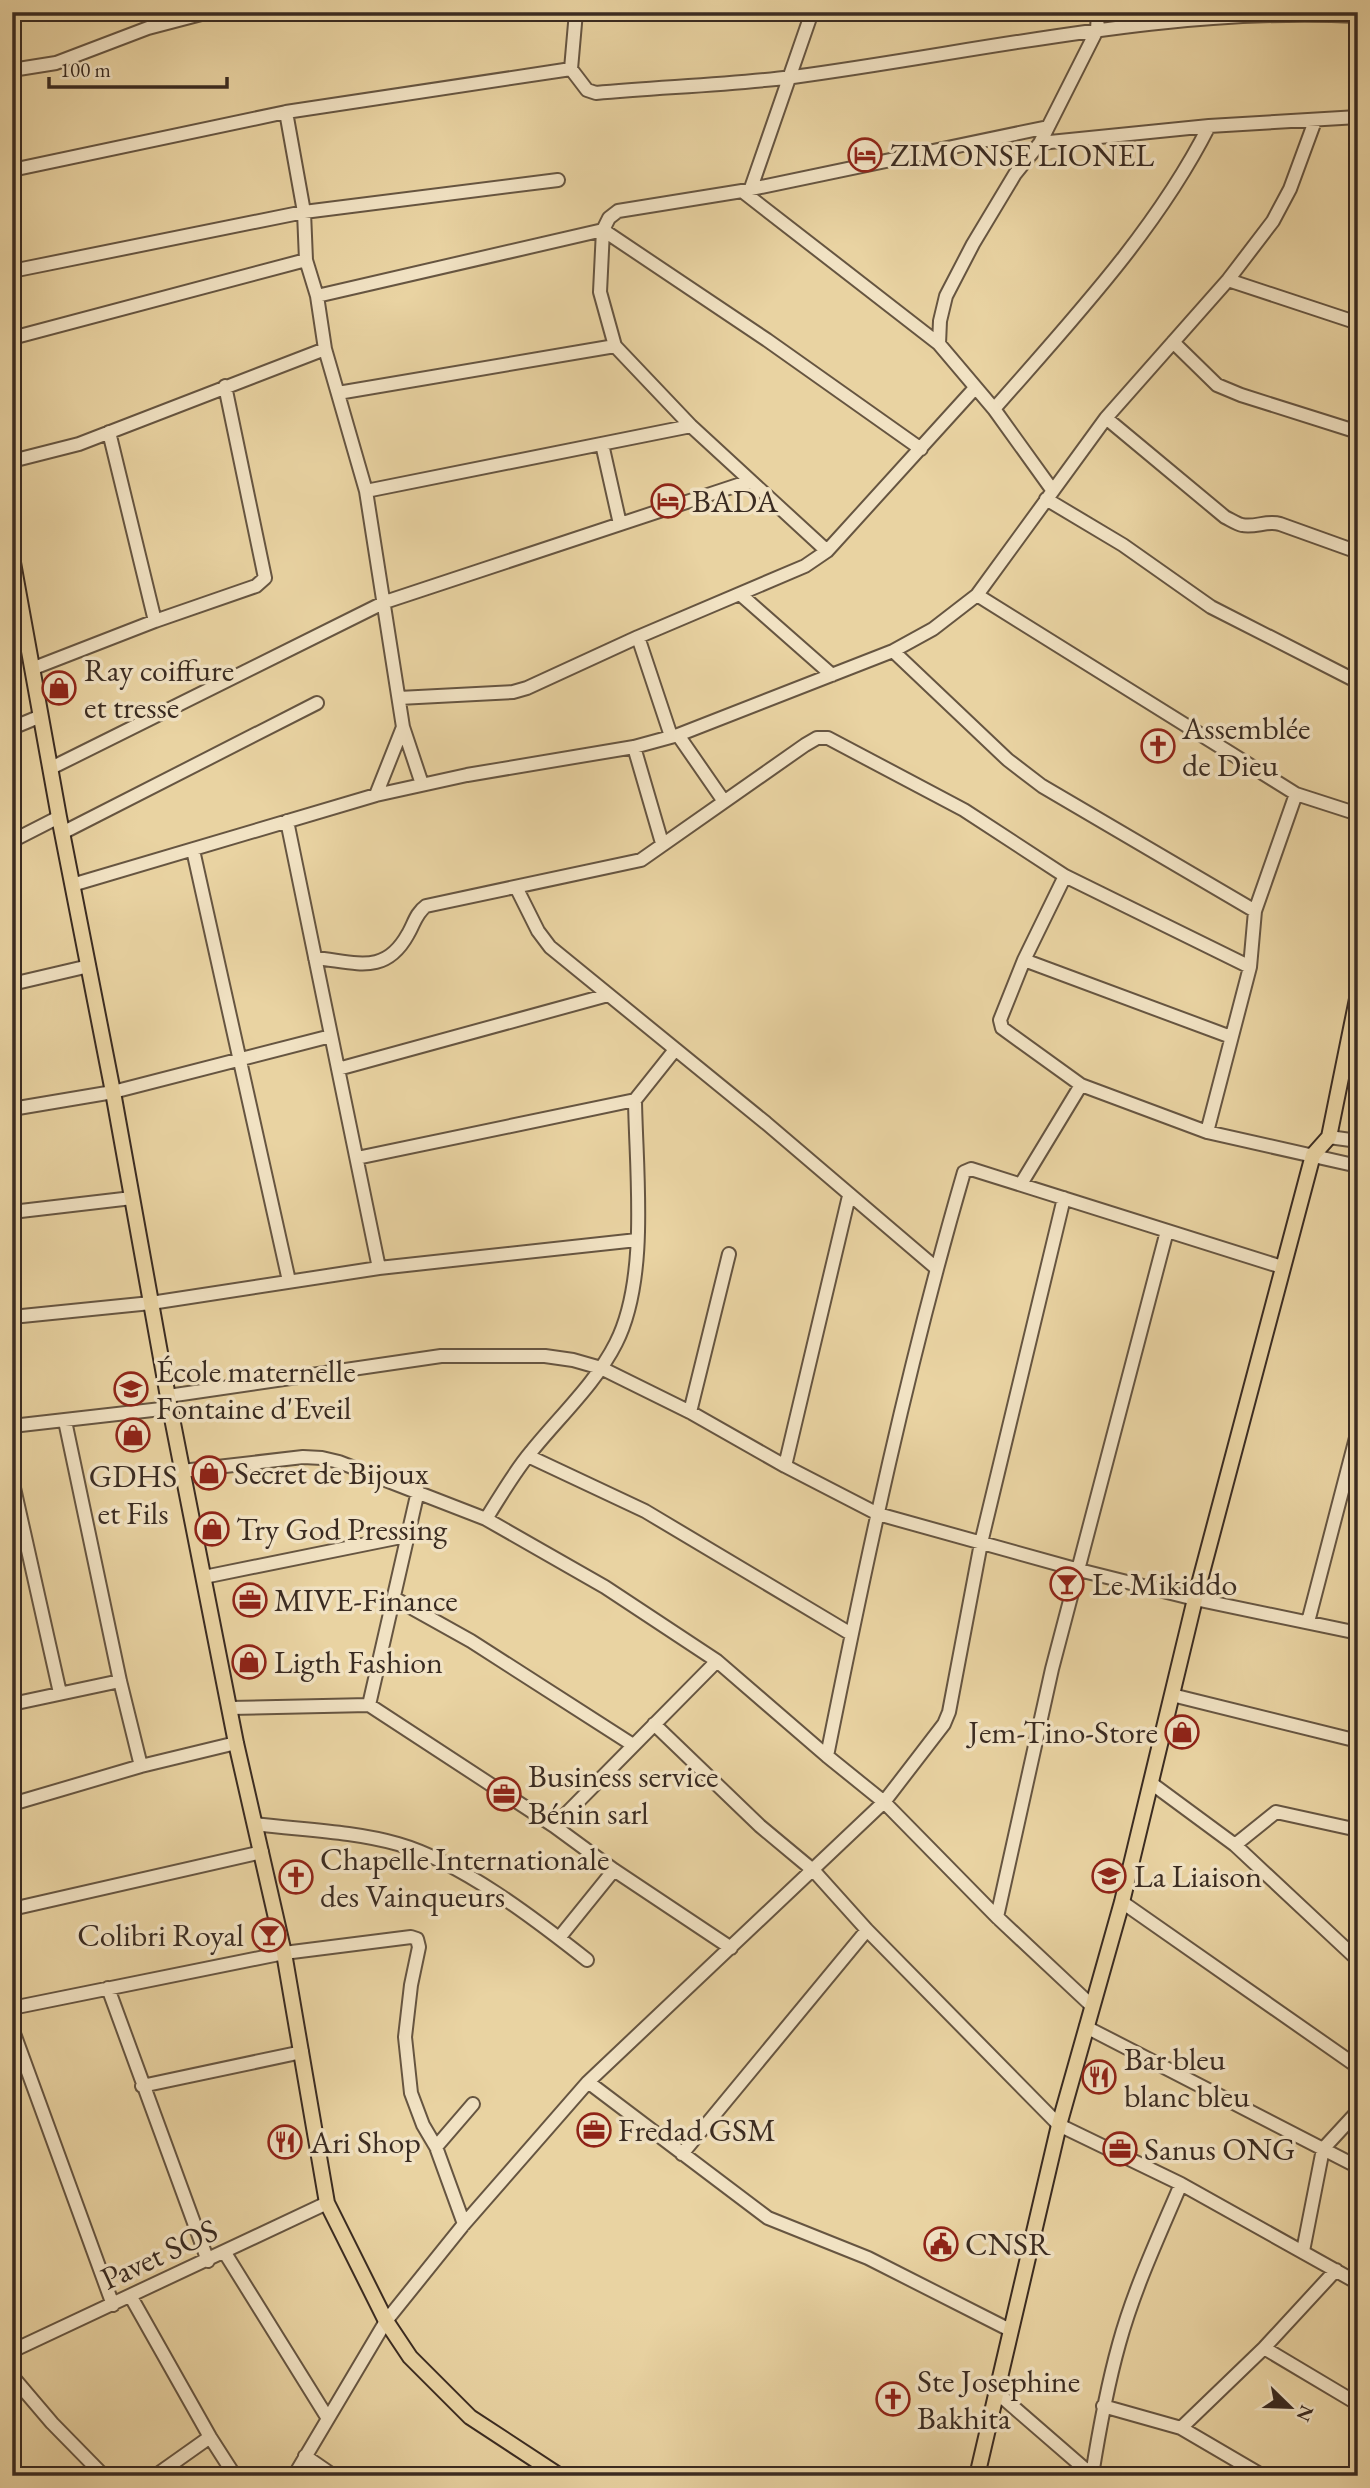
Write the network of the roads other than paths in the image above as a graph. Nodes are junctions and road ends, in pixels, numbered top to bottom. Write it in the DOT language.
graph roads {
  1 [pos="209,12"];
  2 [pos="592,12"];
  3 [pos="812,12"];
  4 [pos="1098,12"];
  5 [pos="576,13"];
  6 [pos="1358,16"];
  7 [pos="1097,30"];
  8 [pos="571,69"];
  9 [pos="12,70"];
  10 [pos="791,77"];
  11 [pos="286,112"];
  12 [pos="1358,117"];
  13 [pos="1315,121"];
  14 [pos="1209,126"];
  15 [pos="1048,127"];
  16 [pos="1040,143"];
  17 [pos="12,170"];
  18 [pos="558,180"];
  19 [pos="746,189"];
  20 [pos="304,212"];
  21 [pos="603,230"];
  22 [pos="306,260"];
  23 [pos="12,271"];
  24 [pos="1228,280"];
  25 [pos="317,296"];
  26 [pos="1358,324"];
  27 [pos="12,338"];
  28 [pos="1173,342"];
  29 [pos="939,344"];
  30 [pos="615,346"];
  31 [pos="325,349"];
  32 [pos="225,386"];
  33 [pos="975,388"];
  34 [pos="338,393"];
  35 [pos="994,409"];
  36 [pos="1106,418"];
  37 [pos="691,426"];
  38 [pos="109,432"];
  39 [pos="1358,432"];
  40 [pos="601,444"];
  41 [pos="921,449"];
  42 [pos="12,461"];
  43 [pos="750,481"];
  44 [pos="366,491"];
  45 [pos="1049,495"];
  46 [pos="620,524"];
  47 [pos="827,551"];
  48 [pos="1358,552"];
  49 [pos="12,557"];
  50 [pos="740,594"];
  51 [pos="977,595"];
  52 [pos="385,602"];
  53 [pos="17,608"];
  54 [pos="155,621"];
  55 [pos="638,638"];
  56 [pos="893,651"];
  57 [pos="34,668"];
  58 [pos="832,675"];
  59 [pos="1358,682"];
  60 [pos="399,698"];
  61 [pos="317,703"];
  62 [pos="41,716"];
  63 [pos="403,727"];
  64 [pos="12,728"];
  65 [pos="674,736"];
  66 [pos="634,747"];
  67 [pos="51,768"];
  68 [pos="422,784"];
  69 [pos="1296,794"];
  70 [pos="376,795"];
  71 [pos="723,800"];
  72 [pos="1358,814"];
  73 [pos="59,817"];
  74 [pos="287,821"];
  75 [pos="62,833"];
  76 [pos="12,841"];
  77 [pos="662,843"];
  78 [pos="193,850"];
  79 [pos="1065,876"];
  80 [pos="72,885"];
  81 [pos="516,887"];
  82 [pos="1255,911"];
  83 [pos="315,958"];
  84 [pos="1024,960"];
  85 [pos="89,966"];
  86 [pos="1250,967"];
  87 [pos="12,984"];
  88 [pos="1358,994"];
  89 [pos="608,995"];
  90 [pos="331,1036"];
  91 [pos="1231,1037"];
  92 [pos="674,1051"];
  93 [pos="240,1060"];
  94 [pos="338,1069"];
  95 [pos="1081,1085"];
  96 [pos="113,1092"];
  97 [pos="635,1100"];
  98 [pos="12,1109"];
  99 [pos="1206,1132"];
  100 [pos="1329,1137"];
  101 [pos="1358,1141"];
  102 [pos="1313,1155"];
  103 [pos="357,1158"];
  104 [pos="1358,1166"];
  105 [pos="1021,1184"];
  106 [pos="849,1196"];
  107 [pos="132,1198"];
  108 [pos="1064,1198"];
  109 [pos="12,1212"];
  110 [pos="1167,1231"];
  111 [pos="638,1240"];
  112 [pos="729,1254"];
  113 [pos="1282,1267"];
  114 [pos="379,1268"];
  115 [pos="936,1268"];
  116 [pos="289,1281"];
  117 [pos="151,1303"];
  118 [pos="12,1317"];
  119 [pos="601,1368"];
  120 [pos="169,1402"];
  121 [pos="690,1412"];
  122 [pos="65,1420"];
  123 [pos="12,1426"];
  124 [pos="1358,1430"];
  125 [pos="528,1456"];
  126 [pos="785,1466"];
  127 [pos="183,1471"];
  128 [pos="12,1479"];
  129 [pos="418,1491"];
  130 [pos="878,1514"];
  131 [pos="486,1519"];
  132 [pos="406,1536"];
  133 [pos="981,1543"];
  134 [pos="1079,1570"];
  135 [pos="204,1577"];
  136 [pos="394,1598"];
  137 [pos="1195,1599"];
  138 [pos="1308,1622"];
  139 [pos="1358,1633"];
  140 [pos="852,1634"];
  141 [pos="717,1661"];
  142 [pos="120,1681"];
  143 [pos="60,1693"];
  144 [pos="1171,1695"];
  145 [pos="12,1704"];
  146 [pos="369,1705"];
  147 [pos="229,1708"];
  148 [pos="654,1724"];
  149 [pos="1358,1741"];
  150 [pos="236,1743"];
  151 [pos="633,1745"];
  152 [pos="827,1756"];
  153 [pos="141,1766"];
  154 [pos="1150,1783"];
  155 [pos="884,1802"];
  156 [pos="12,1804"];
  157 [pos="255,1824"];
  158 [pos="554,1826"];
  159 [pos="1358,1830"];
  160 [pos="1235,1845"];
  161 [pos="262,1852"];
  162 [pos="614,1871"];
  163 [pos="814,1871"];
  164 [pos="1122,1902"];
  165 [pos="12,1909"];
  166 [pos="997,1917"];
  167 [pos="867,1930"];
  168 [pos="559,1938"];
  169 [pos="732,1948"];
  170 [pos="284,1954"];
  171 [pos="587,1960"];
  172 [pos="1358,1960"];
  173 [pos="108,1989"];
  174 [pos="1092,2006"];
  175 [pos="12,2007"];
  176 [pos="1086,2027"];
  177 [pos="12,2028"];
  178 [pos="302,2052"];
  179 [pos="1358,2067"];
  180 [pos="588,2082"];
  181 [pos="142,2086"];
  182 [pos="473,2104"];
  183 [pos="1358,2111"];
  184 [pos="1059,2125"];
  185 [pos="436,2147"];
  186 [pos="1323,2149"];
  187 [pos="682,2154"];
  188 [pos="1358,2167"];
  189 [pos="1181,2184"];
  190 [pos="327,2203"];
  191 [pos="464,2224"];
  192 [pos="1303,2251"];
  193 [pos="225,2253"];
  194 [pos="208,2261"];
  195 [pos="1336,2270"];
  196 [pos="1358,2283"];
  197 [pos="131,2297"];
  198 [pos="113,2305"];
  199 [pos="386,2321"];
  200 [pos="1010,2329"];
  201 [pos="1264,2347"];
  202 [pos="13,2348"];
  203 [pos="12,2376"];
  204 [pos="995,2391"];
  205 [pos="1358,2404"];
  206 [pos="1103,2406"];
  207 [pos="327,2417"];
  208 [pos="1181,2428"];
  209 [pos="210,2437"];
  210 [pos="305,2456"];
  211 [pos="104,2476"];
  212 [pos="155,2476"];
  213 [pos="235,2476"];
  214 [pos="294,2476"];
  215 [pos="334,2476"];
  216 [pos="560,2476"];
  217 [pos="977,2476"];
  218 [pos="1092,2476"];
  219 [pos="1263,2476"];
  1 -- 9 [label="street"];
  2 -- 5 [label="street"];
  3 -- 10 [label="street"];
  4 -- 7 [label="street"];
  5 -- 8 [label="street"];
  6 -- 7 [label="street"];
  7 -- 10 [label="street"];
  7 -- 15 [label="street"];
  8 -- 10 [label="street"];
  8 -- 11 [label="street"];
  10 -- 19 [label="street"];
  11 -- 17 [label="street"];
  11 -- 20 [label="street"];
  12 -- 13 [label="street"];
  13 -- 14 [label="street"];
  13 -- 24 [label="street"];
  14 -- 16 [label="street"];
  14 -- 35 [label="street"];
  15 -- 16 [label="street"];
  15 -- 19 [label="street"];
  16 -- 29 [label="street"];
  18 -- 20 [label="street"];
  19 -- 21 [label="street"];
  19 -- 29 [label="street"];
  20 -- 22 [label="street"];
  20 -- 23 [label="street"];
  21 -- 25 [label="street"];
  21 -- 30 [label="street"];
  21 -- 41 [label="street"];
  22 -- 25 [label="street"];
  22 -- 27 [label="street"];
  24 -- 26 [label="street"];
  24 -- 28 [label="street"];
  25 -- 31 [label="street"];
  28 -- 36 [label="street"];
  28 -- 39 [label="street"];
  29 -- 33 [label="street"];
  30 -- 34 [label="street"];
  30 -- 37 [label="street"];
  31 -- 32 [label="street"];
  31 -- 34 [label="street"];
  32 -- 38 [label="street"];
  32 -- 54 [label="street"];
  33 -- 35 [label="street"];
  33 -- 41 [label="street"];
  34 -- 44 [label="street"];
  35 -- 45 [label="street"];
  36 -- 45 [label="street"];
  36 -- 48 [label="street"];
  37 -- 40 [label="street"];
  37 -- 43 [label="street"];
  38 -- 42 [label="street"];
  38 -- 54 [label="street"];
  40 -- 44 [label="street"];
  40 -- 46 [label="street"];
  41 -- 47 [label="street"];
  43 -- 46 [label="street"];
  43 -- 47 [label="street"];
  44 -- 52 [label="street"];
  45 -- 51 [label="street"];
  45 -- 59 [label="street"];
  46 -- 52 [label="street"];
  47 -- 50 [label="street"];
  49 -- 53 [label="main road"];
  50 -- 55 [label="street"];
  50 -- 58 [label="street"];
  51 -- 56 [label="street"];
  51 -- 69 [label="street"];
  52 -- 60 [label="street"];
  52 -- 67 [label="street"];
  53 -- 57 [label="main road"];
  54 -- 57 [label="street"];
  55 -- 60 [label="street"];
  55 -- 65 [label="street"];
  56 -- 58 [label="street"];
  56 -- 82 [label="street"];
  57 -- 62 [label="main road"];
  58 -- 65 [label="street"];
  60 -- 63 [label="street"];
  61 -- 75 [label="street"];
  62 -- 64 [label="street"];
  62 -- 67 [label="main road"];
  63 -- 68 [label="street"];
  63 -- 70 [label="street"];
  65 -- 66 [label="street"];
  65 -- 71 [label="street"];
  66 -- 68 [label="street"];
  66 -- 77 [label="street"];
  67 -- 73 [label="main road"];
  68 -- 70 [label="street"];
  69 -- 72 [label="street"];
  69 -- 82 [label="street"];
  70 -- 74 [label="street"];
  71 -- 77 [label="street"];
  71 -- 79 [label="street"];
  73 -- 75 [label="main road"];
  73 -- 76 [label="street"];
  74 -- 78 [label="street"];
  74 -- 83 [label="street"];
  75 -- 80 [label="main road"];
  77 -- 81 [label="street"];
  78 -- 80 [label="street"];
  78 -- 93 [label="street"];
  79 -- 84 [label="street"];
  79 -- 86 [label="street"];
  80 -- 85 [label="main road"];
  81 -- 83 [label="street"];
  81 -- 89 [label="street"];
  82 -- 86 [label="street"];
  83 -- 90 [label="street"];
  84 -- 91 [label="street"];
  84 -- 95 [label="street"];
  85 -- 87 [label="street"];
  85 -- 96 [label="main road"];
  86 -- 91 [label="street"];
  88 -- 100 [label="main road"];
  89 -- 92 [label="street"];
  89 -- 94 [label="street"];
  90 -- 93 [label="street"];
  90 -- 94 [label="street"];
  91 -- 99 [label="street"];
  92 -- 97 [label="street"];
  92 -- 106 [label="street"];
  93 -- 96 [label="street"];
  93 -- 116 [label="street"];
  94 -- 103 [label="street"];
  95 -- 99 [label="street"];
  95 -- 105 [label="street"];
  96 -- 98 [label="street"];
  96 -- 107 [label="main road"];
  97 -- 103 [label="street"];
  97 -- 111 [label="street"];
  99 -- 102 [label="street"];
  100 -- 101 [label="street"];
  100 -- 102 [label="main road"];
  102 -- 104 [label="street"];
  102 -- 113 [label="main road"];
  103 -- 114 [label="street"];
  105 -- 108 [label="street"];
  105 -- 115 [label="street"];
  106 -- 115 [label="street"];
  106 -- 126 [label="street"];
  107 -- 109 [label="street"];
  107 -- 117 [label="main road"];
  108 -- 110 [label="street"];
  108 -- 133 [label="street"];
  110 -- 113 [label="street"];
  110 -- 134 [label="street"];
  111 -- 114 [label="street"];
  111 -- 119 [label="street"];
  112 -- 121 [label="street"];
  113 -- 137 [label="main road"];
  114 -- 116 [label="street"];
  115 -- 130 [label="street"];
  116 -- 117 [label="street"];
  117 -- 118 [label="street"];
  117 -- 120 [label="main road"];
  119 -- 120 [label="street"];
  119 -- 121 [label="street"];
  119 -- 125 [label="street"];
  120 -- 122 [label="street"];
  120 -- 127 [label="main road"];
  121 -- 126 [label="street"];
  122 -- 123 [label="street"];
  122 -- 142 [label="street"];
  124 -- 138 [label="street"];
  125 -- 131 [label="street"];
  125 -- 140 [label="street"];
  126 -- 130 [label="street"];
  127 -- 129 [label="street"];
  127 -- 135 [label="main road"];
  128 -- 143 [label="street"];
  129 -- 131 [label="street"];
  129 -- 132 [label="street"];
  130 -- 133 [label="street"];
  130 -- 140 [label="street"];
  131 -- 141 [label="street"];
  132 -- 135 [label="street"];
  132 -- 136 [label="street"];
  133 -- 134 [label="street"];
  133 -- 155 [label="street"];
  134 -- 137 [label="street"];
  134 -- 166 [label="street"];
  135 -- 147 [label="main road"];
  136 -- 146 [label="street"];
  136 -- 151 [label="street"];
  137 -- 138 [label="street"];
  137 -- 144 [label="main road"];
  138 -- 139 [label="street"];
  140 -- 152 [label="street"];
  141 -- 148 [label="street"];
  141 -- 152 [label="street"];
  142 -- 143 [label="street"];
  142 -- 153 [label="street"];
  143 -- 145 [label="street"];
  144 -- 149 [label="street"];
  144 -- 154 [label="main road"];
  146 -- 147 [label="street"];
  146 -- 158 [label="street"];
  147 -- 150 [label="main road"];
  148 -- 151 [label="street"];
  148 -- 163 [label="street"];
  150 -- 153 [label="street"];
  150 -- 157 [label="main road"];
  151 -- 158 [label="street"];
  152 -- 155 [label="street"];
  153 -- 156 [label="street"];
  154 -- 160 [label="street"];
  154 -- 164 [label="main road"];
  155 -- 163 [label="street"];
  155 -- 166 [label="street"];
  157 -- 161 [label="main road"];
  157 -- 168 [label="street"];
  158 -- 162 [label="street"];
  159 -- 160 [label="street"];
  160 -- 172 [label="street"];
  161 -- 165 [label="street"];
  161 -- 170 [label="main road"];
  162 -- 168 [label="street"];
  162 -- 169 [label="street"];
  163 -- 167 [label="street"];
  163 -- 169 [label="street"];
  164 -- 174 [label="main road"];
  164 -- 179 [label="street"];
  166 -- 174 [label="street"];
  167 -- 184 [label="street"];
  167 -- 187 [label="street"];
  168 -- 171 [label="street"];
  169 -- 180 [label="street"];
  170 -- 173 [label="street"];
  170 -- 178 [label="main road"];
  170 -- 185 [label="street"];
  173 -- 175 [label="street"];
  173 -- 181 [label="street"];
  174 -- 176 [label="main road"];
  176 -- 184 [label="main road"];
  176 -- 186 [label="street"];
  177 -- 198 [label="street"];
  178 -- 181 [label="street"];
  178 -- 190 [label="main road"];
  180 -- 187 [label="street"];
  180 -- 191 [label="street"];
  181 -- 194 [label="street"];
  182 -- 185 [label="street"];
  183 -- 186 [label="street"];
  184 -- 189 [label="street"];
  184 -- 200 [label="main road"];
  185 -- 191 [label="street"];
  186 -- 188 [label="street"];
  186 -- 192 [label="street"];
  187 -- 200 [label="street"];
  189 -- 192 [label="street"];
  189 -- 206 [label="street"];
  190 -- 193 [label="street, Pavet SOS"];
  190 -- 199 [label="main road"];
  191 -- 199 [label="street"];
  192 -- 195 [label="street"];
  193 -- 194 [label="street, Pavet SOS"];
  193 -- 207 [label="street"];
  194 -- 197 [label="street, Pavet SOS"];
  195 -- 196 [label="street"];
  195 -- 201 [label="street"];
  197 -- 198 [label="street, Pavet SOS"];
  197 -- 209 [label="street"];
  198 -- 202 [label="street, Pavet SOS"];
  199 -- 207 [label="street"];
  199 -- 216 [label="main road"];
  200 -- 204 [label="main road"];
  201 -- 205 [label="street"];
  201 -- 208 [label="street"];
  203 -- 211 [label="street"];
  204 -- 217 [label="main road"];
  204 -- 218 [label="street"];
  206 -- 208 [label="street"];
  206 -- 218 [label="street"];
  207 -- 210 [label="street"];
  208 -- 219 [label="street"];
  209 -- 212 [label="street"];
  209 -- 213 [label="street"];
  210 -- 214 [label="street"];
  210 -- 215 [label="street"];
}
